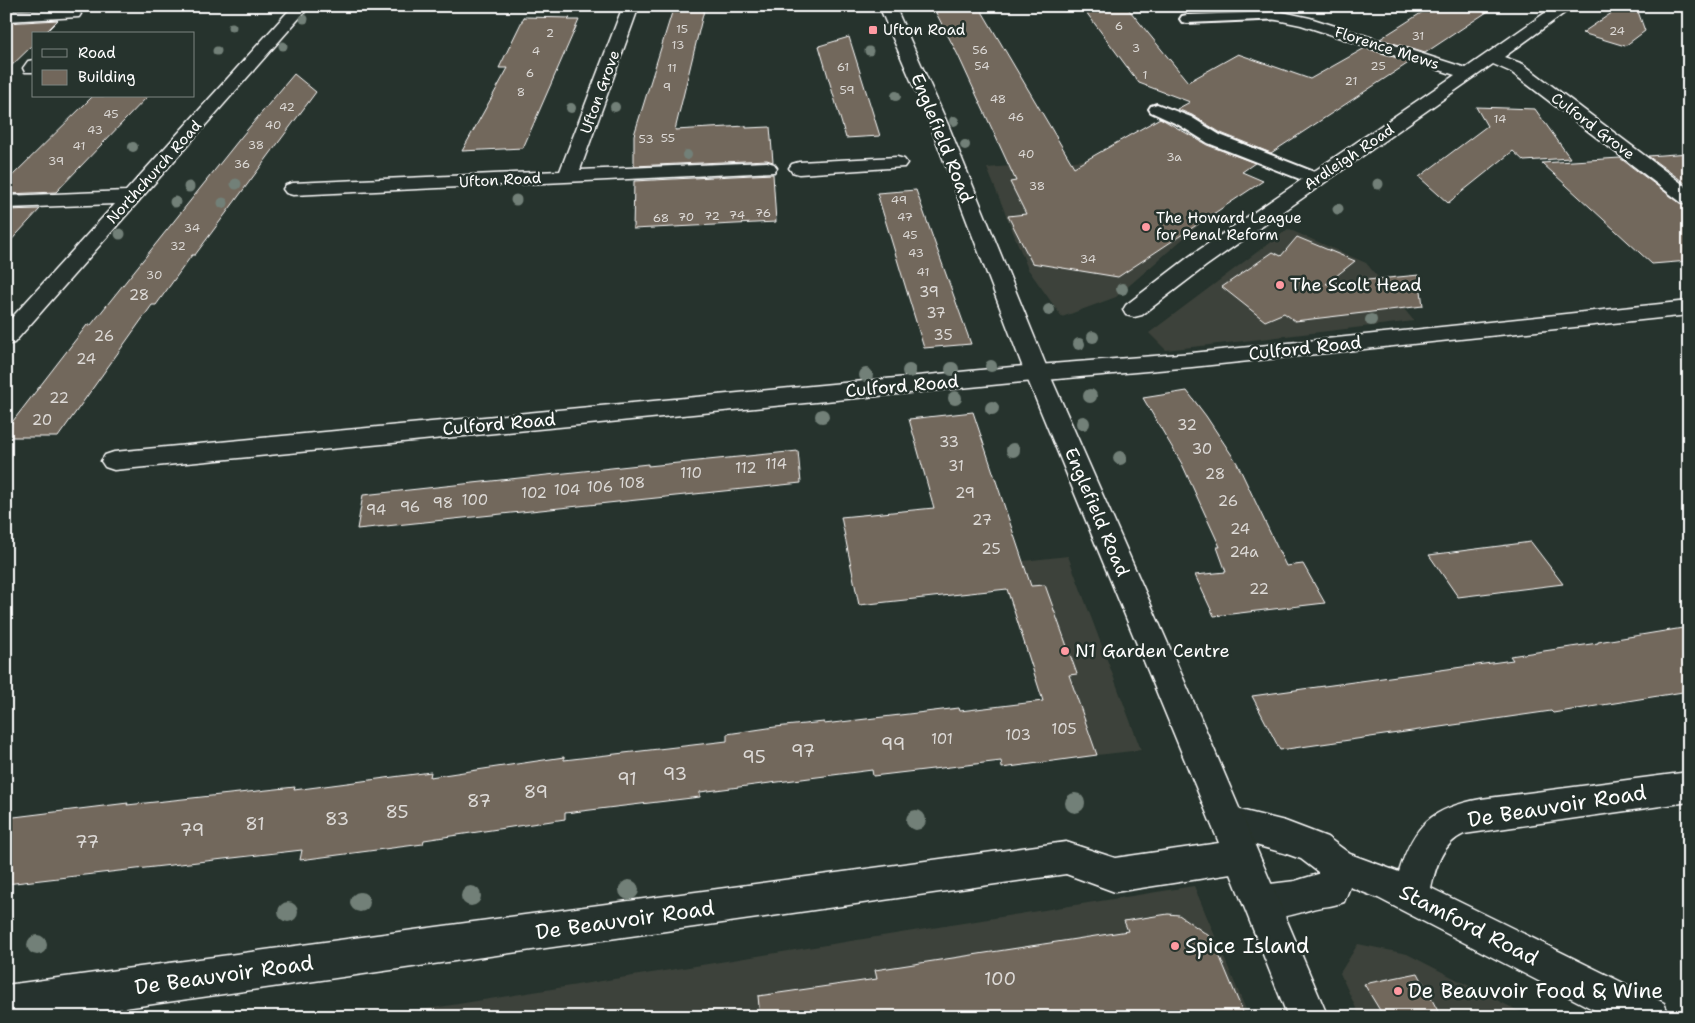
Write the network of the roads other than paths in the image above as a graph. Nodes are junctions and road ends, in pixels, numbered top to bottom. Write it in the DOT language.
graph roads {
  1 [pos="302,6"];
  2 [pos="631,6"];
  3 [pos="887,6"];
  4 [pos="1566,6"];
  5 [pos="6,16"];
  6 [pos="77,16"];
  7 [pos="1278,16"];
  8 [pos="1187,19"];
  9 [pos="1493,58"];
  10 [pos="1468,74"];
  11 [pos="1157,110"];
  12 [pos="896,163"];
  13 [pos="767,168"];
  14 [pos="799,168"];
  15 [pos="568,177"];
  16 [pos="1316,179"];
  17 [pos="293,189"];
  18 [pos="131,197"];
  19 [pos="1689,199"];
  20 [pos="6,202"];
  21 [pos="1689,308"];
  22 [pos="1134,310"];
  23 [pos="6,338"];
  24 [pos="1037,373"];
  25 [pos="114,461"];
  26 [pos="1689,787"];
  27 [pos="1228,823"];
  28 [pos="1241,856"];
  29 [pos="1338,866"];
  30 [pos="1411,896"];
  31 [pos="1261,902"];
  32 [pos="6,1005"];
  33 [pos="1308,1017"];
  34 [pos="1650,1017"];
  1 -- 18 [label="street, Northchurch Road"];
  2 -- 15 [label="street, Ufton Grove"];
  3 -- 24 [label="street, Englefield Road"];
  4 -- 9 [label="street, Ardleigh Road"];
  5 -- 6 [label="street"];
  7 -- 8 [label="lane, Florence Mews"];
  7 -- 10 [label="street, Florence Mews"];
  9 -- 10 [label="street, Ardleigh Road"];
  9 -- 19 [label="street, Culford Grove"];
  10 -- 16 [label="street, Ardleigh Road"];
  11 -- 16 [label="lane"];
  12 -- 14 [label="street"];
  13 -- 15 [label="street, Ufton Road"];
  15 -- 17 [label="street, Ufton Road"];
  16 -- 22 [label="street, Ardleigh Road"];
  18 -- 20 [label="street"];
  18 -- 23 [label="street, Northchurch Road"];
  21 -- 24 [label="street, Culford Road"];
  24 -- 25 [label="street, Culford Road"];
  24 -- 27 [label="street, Englefield Road"];
  26 -- 30 [label="street, De Beauvoir Road"];
  27 -- 28 [label="street, Englefield Road"];
  27 -- 29 [label="street, Stamford Road"];
  28 -- 31 [label="street, Englefield Road"];
  28 -- 32 [label="street, De Beauvoir Road"];
  29 -- 30 [label="street, Stamford Road"];
  29 -- 31 [label="street"];
  30 -- 34 [label="street, Stamford Road"];
  31 -- 33 [label="street, Englefield Road"];
}
